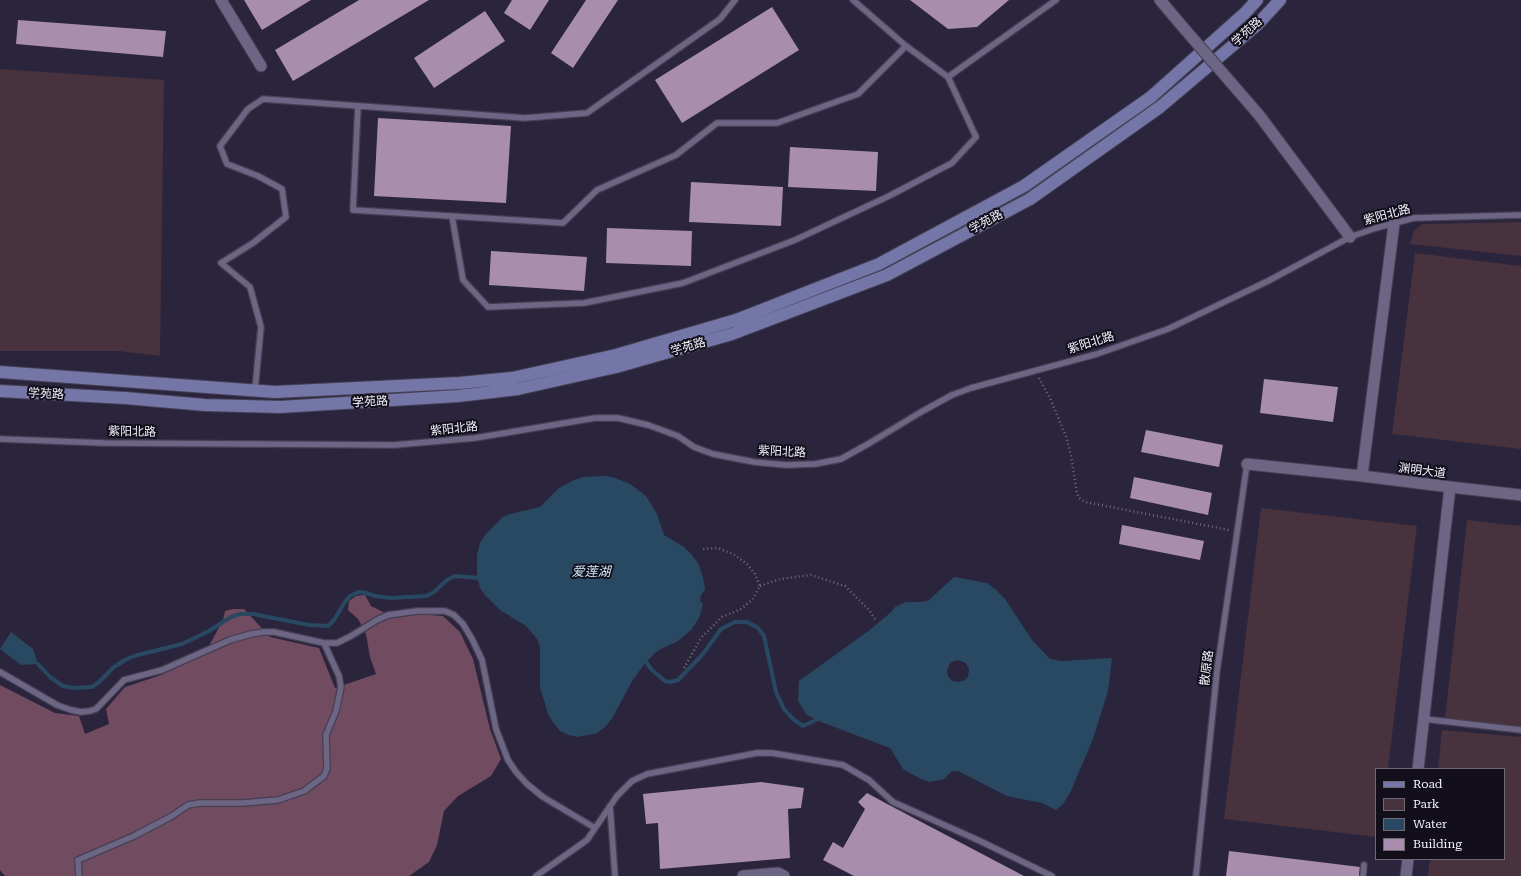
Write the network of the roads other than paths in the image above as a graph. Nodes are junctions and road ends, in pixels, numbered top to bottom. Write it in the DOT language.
graph roads {
  1 [pos="221,0"];
  2 [pos="735,0"];
  3 [pos="853,0"];
  4 [pos="1056,0"];
  5 [pos="1160,0"];
  6 [pos="1257,0"];
  7 [pos="1280,0"];
  8 [pos="906,46"];
  9 [pos="261,66"];
  10 [pos="948,77"];
  11 [pos="358,106"];
  12 [pos="1521,215"];
  13 [pos="452,216"];
  14 [pos="1394,224"];
  15 [pos="1350,237"];
  16 [pos="0,372"];
  17 [pos="255,390"];
  18 [pos="0,391"];
  19 [pos="0,440"];
  20 [pos="1247,464"];
  21 [pos="1362,476"];
  22 [pos="1450,487"];
  23 [pos="1521,495"];
  24 [pos="324,643"];
  25 [pos="0,672"];
  26 [pos="1424,719"];
  27 [pos="1521,730"];
  28 [pos="1418,768"];
  29 [pos="610,806"];
  30 [pos="595,828"];
  31 [pos="1408,860"];
  32 [pos="1364,865"];
  33 [pos="79,876"];
  34 [pos="536,876"];
  35 [pos="615,876"];
  36 [pos="743,876"];
  37 [pos="784,876"];
  38 [pos="1052,876"];
  39 [pos="1196,876"];
  40 [pos="1363,876"];
  41 [pos="1406,876"];
  1 -- 9 [label="street"];
  2 -- 11 [label="lane"];
  3 -- 8 [label="lane"];
  4 -- 10 [label="lane"];
  5 -- 15 [label="street, bridge"];
  6 -- 17 [label="street, 学苑路"];
  7 -- 18 [label="street, 学苑路"];
  8 -- 10 [label="lane"];
  8 -- 13 [label="lane"];
  10 -- 13 [label="lane"];
  11 -- 13 [label="lane"];
  11 -- 17 [label="lane"];
  12 -- 14 [label="lane, 紫阳北路"];
  14 -- 15 [label="lane, 紫阳北路"];
  14 -- 21 [label="street"];
  15 -- 19 [label="lane, 紫阳北路"];
  16 -- 17 [label="street, 学苑路"];
  20 -- 21 [label="street, 渊明大道"];
  20 -- 39 [label="lane, 散原路"];
  21 -- 22 [label="street, 渊明大道"];
  22 -- 23 [label="street"];
  22 -- 26 [label="street, 渊明大道"];
  24 -- 25 [label="lane"];
  24 -- 30 [label="lane"];
  24 -- 33 [label="lane"];
  26 -- 27 [label="lane"];
  26 -- 28 [label="street, 渊明大道"];
  29 -- 30 [label="lane"];
  29 -- 35 [label="lane"];
  29 -- 38 [label="lane"];
  30 -- 34 [label="lane"];
  31 -- 41 [label="street"];
  32 -- 40 [label="lane"];
  36 -- 37 [label="street"];
}
